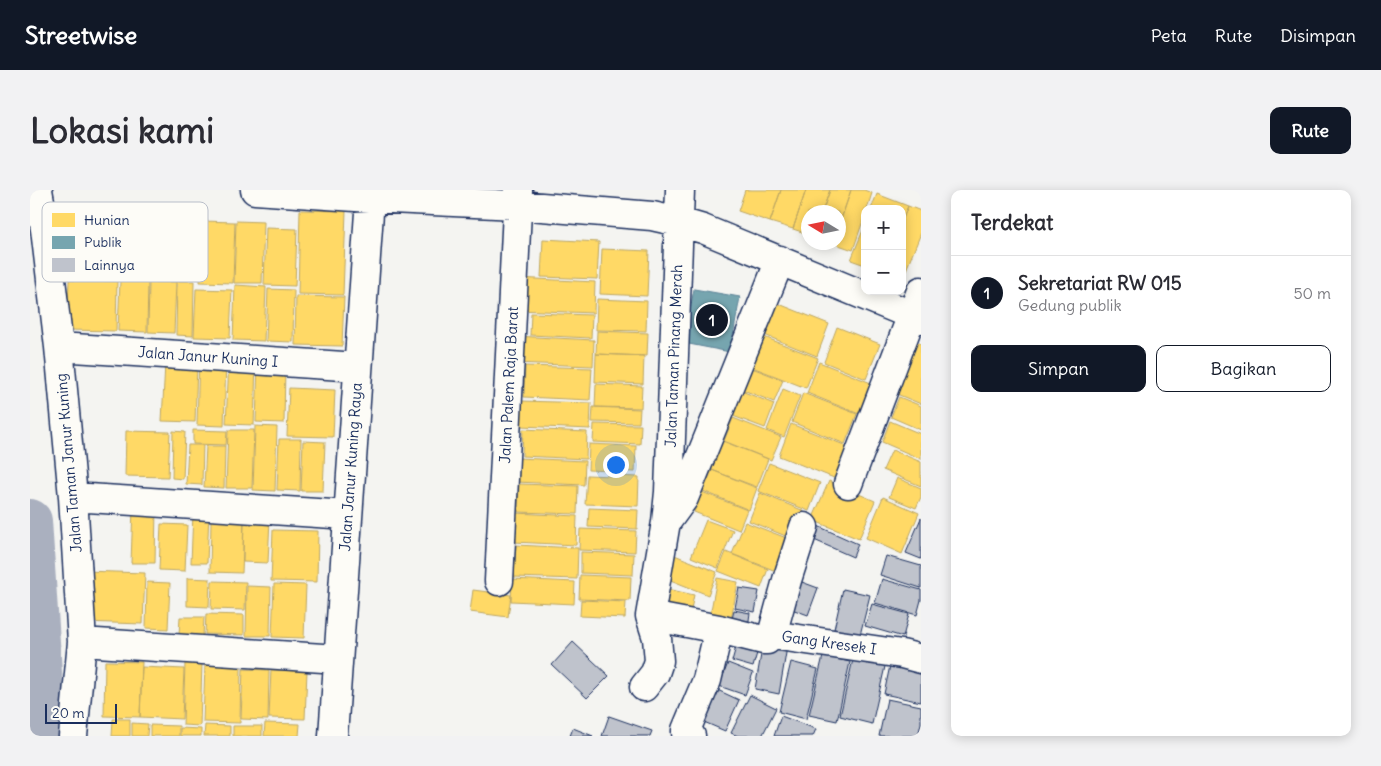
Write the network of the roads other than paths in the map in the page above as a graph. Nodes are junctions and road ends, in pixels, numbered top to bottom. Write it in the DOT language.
graph roads {
  1 [pos="38,190"];
  2 [pos="255,190"];
  3 [pos="680,190"];
  4 [pos="518,197"];
  5 [pos="370,198"];
  6 [pos="42,217"];
  7 [pos="679,222"];
  8 [pos="780,260"];
  9 [pos="51,282"];
  10 [pos="918,308"];
  11 [pos="59,346"];
  12 [pos="358,367"];
  13 [pos="848,484"];
  14 [pos="73,497"];
  15 [pos="348,515"];
  16 [pos="666,522"];
  17 [pos="804,527"];
  18 [pos="499,580"];
  19 [pos="650,616"];
  20 [pos="719,630"];
  21 [pos="772,635"];
  22 [pos="82,642"];
  23 [pos="338,659"];
  24 [pos="921,659"];
  25 [pos="644,687"];
  26 [pos="73,736"];
  27 [pos="334,736"];
  28 [pos="690,736"];
  1 -- 6 [label="street, Jalan Taman Janur Kuning"];
  2 -- 5 [label="street"];
  3 -- 7 [label="street, Jalan Taman Pinang Merah"];
  4 -- 5 [label="street"];
  4 -- 7 [label="street"];
  4 -- 18 [label="street, Jalan Palem Raja Barat"];
  5 -- 12 [label="street, Jalan Janur Kuning Raya"];
  7 -- 8 [label="street"];
  7 -- 16 [label="street, Jalan Taman Pinang Merah"];
  8 -- 10 [label="street"];
  8 -- 16 [label="street, Jalan Taman Pinang Merah"];
  9 -- 11 [label="street, Jalan Taman Janur Kuning"];
  10 -- 13 [label="street"];
  11 -- 12 [label="street, Jalan Janur Kuning I"];
  11 -- 14 [label="street, Jalan Taman Janur Kuning"];
  12 -- 15 [label="street, Jalan Janur Kuning Raya"];
  14 -- 15 [label="street"];
  14 -- 22 [label="street, Jalan Taman Janur Kuning"];
  15 -- 23 [label="street, Jalan Janur Kuning Raya"];
  16 -- 19 [label="street, Jalan Taman Pinang Merah"];
  17 -- 21 [label="street"];
  19 -- 20 [label="street, Gang Kresek I"];
  19 -- 25 [label="street, Jalan Taman Pinang Merah"];
  20 -- 21 [label="street, Gang Kresek I"];
  20 -- 28 [label="street"];
  21 -- 24 [label="street, Gang Kresek I"];
  22 -- 23 [label="street"];
  22 -- 26 [label="street, Jalan Taman Janur Kuning"];
  23 -- 27 [label="street, Jalan Janur Kuning Raya"];
}
